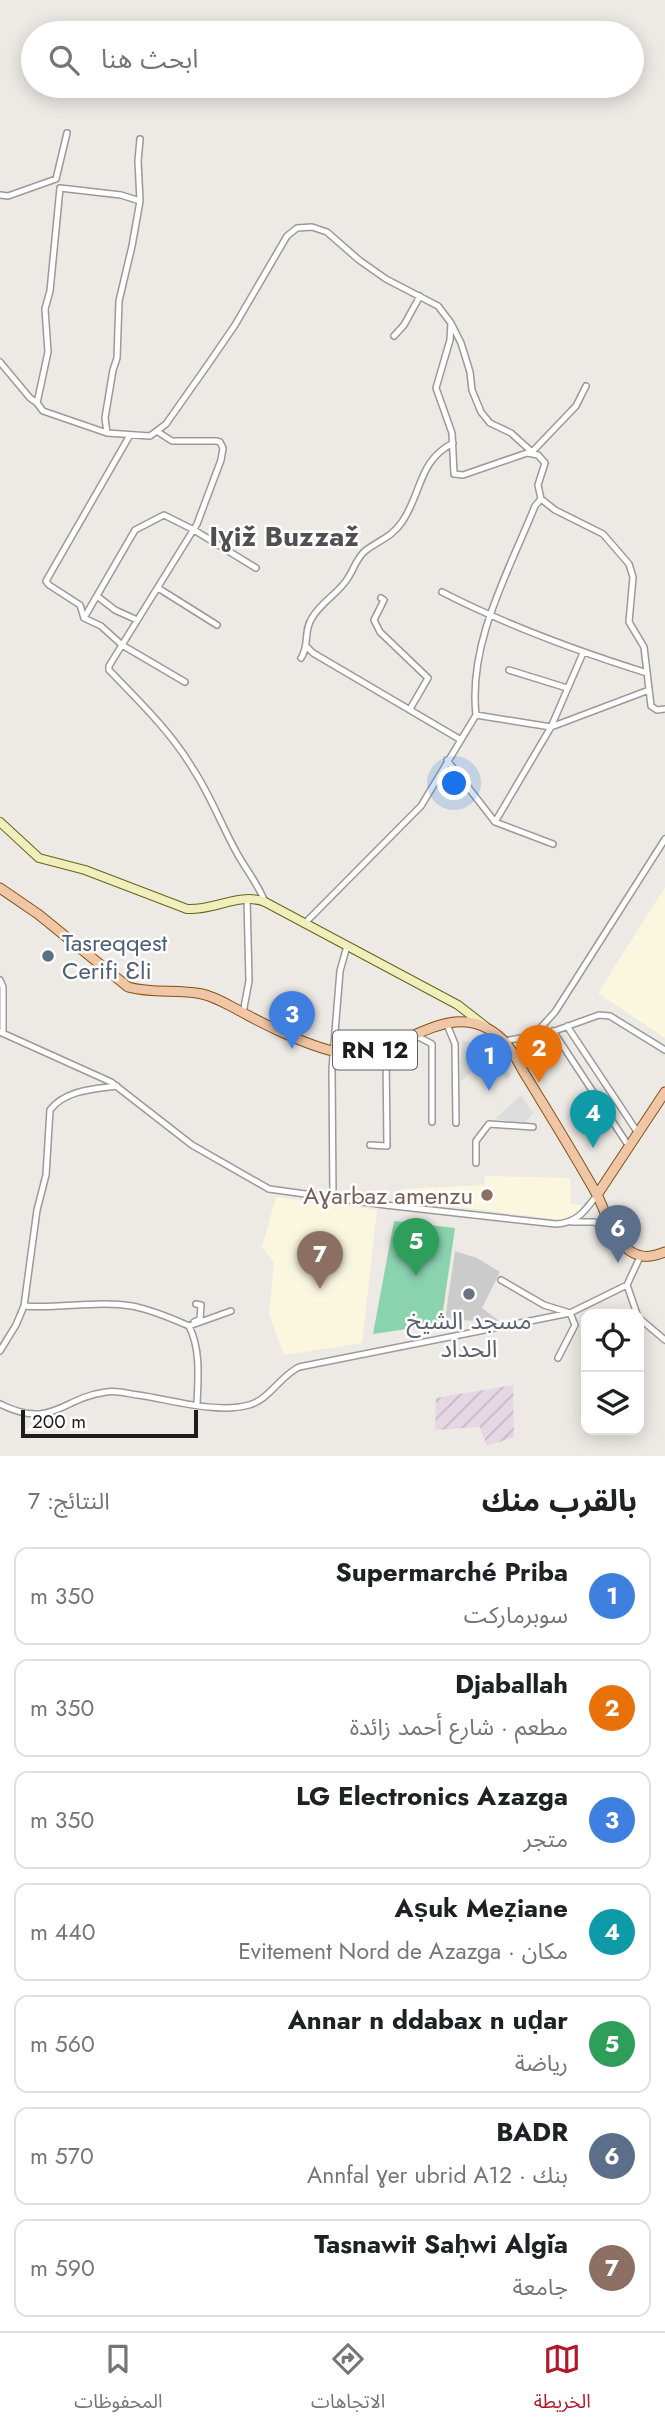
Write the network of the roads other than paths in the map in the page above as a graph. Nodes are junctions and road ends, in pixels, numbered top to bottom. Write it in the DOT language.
graph roads {
  1 [pos="67,133"];
  2 [pos="141,139"];
  3 [pos="56,179"];
  4 [pos="60,188"];
  5 [pos="0,195"];
  6 [pos="140,201"];
  7 [pos="420,296"];
  8 [pos="451,323"];
  9 [pos="394,336"];
  10 [pos="0,362"];
  11 [pos="586,386"];
  12 [pos="37,403"];
  13 [pos="158,432"];
  14 [pos="107,433"];
  15 [pos="130,435"];
  16 [pos="453,443"];
  17 [pos="531,452"];
  18 [pos="541,499"];
  19 [pos="194,530"];
  20 [pos="256,568"];
  21 [pos="158,588"];
  22 [pos="442,592"];
  23 [pos="97,596"];
  24 [pos="380,598"];
  25 [pos="490,617"];
  26 [pos="83,618"];
  27 [pos="137,620"];
  28 [pos="217,625"];
  29 [pos="122,645"];
  30 [pos="307,647"];
  31 [pos="583,653"];
  32 [pos="301,658"];
  33 [pos="509,670"];
  34 [pos="647,673"];
  35 [pos="184,682"];
  36 [pos="567,688"];
  37 [pos="649,690"];
  38 [pos="410,709"];
  39 [pos="665,709"];
  40 [pos="476,715"];
  41 [pos="551,727"];
  42 [pos="461,740"];
  43 [pos="447,761"];
  44 [pos="0,822"];
  45 [pos="495,822"];
  46 [pos="665,839"];
  47 [pos="553,844"];
  48 [pos="0,888"];
  49 [pos="247,899"];
  50 [pos="265,902"];
  51 [pos="304,924"];
  52 [pos="347,946"];
  53 [pos="0,980"];
  54 [pos="243,1013"];
  55 [pos="446,1022"];
  56 [pos="567,1026"];
  57 [pos="490,1030"];
  58 [pos="553,1031"];
  59 [pos="1,1032"];
  60 [pos="415,1035"];
  61 [pos="534,1035"];
  62 [pos="504,1041"];
  63 [pos="388,1046"];
  64 [pos="665,1051"];
  65 [pos="334,1052"];
  66 [pos="118,1086"];
  67 [pos="665,1092"];
  68 [pos="432,1122"];
  69 [pos="456,1123"];
  70 [pos="533,1126"];
  71 [pos="638,1133"];
  72 [pos="370,1145"];
  73 [pos="628,1145"];
  74 [pos="476,1163"];
  75 [pos="597,1195"];
  76 [pos="333,1197"];
  77 [pos="572,1222"];
  78 [pos="613,1232"];
  79 [pos="665,1252"];
  80 [pos="640,1257"];
  81 [pos="501,1280"];
  82 [pos="627,1285"];
  83 [pos="196,1304"];
  84 [pos="23,1306"];
  85 [pos="636,1309"];
  86 [pos="231,1311"];
  87 [pos="570,1313"];
  88 [pos="201,1320"];
  89 [pos="644,1321"];
  90 [pos="189,1326"];
  91 [pos="665,1340"];
  92 [pos="0,1351"];
  93 [pos="558,1358"];
  94 [pos="0,1404"];
  95 [pos="197,1405"];
  1 -- 3 [label="street"];
  2 -- 6 [label="street"];
  3 -- 4 [label="street"];
  3 -- 5 [label="street"];
  4 -- 6 [label="street"];
  4 -- 12 [label="street"];
  6 -- 14 [label="street"];
  7 -- 8 [label="street"];
  7 -- 9 [label="street"];
  7 -- 13 [label="street"];
  8 -- 16 [label="street"];
  8 -- 17 [label="street"];
  10 -- 12 [label="street"];
  11 -- 17 [label="street"];
  12 -- 14 [label="street"];
  13 -- 15 [label="street"];
  13 -- 19 [label="street"];
  14 -- 15 [label="street"];
  15 -- 26 [label="street"];
  16 -- 17 [label="street"];
  16 -- 30 [label="street"];
  17 -- 18 [label="street"];
  18 -- 25 [label="street"];
  18 -- 34 [label="street"];
  19 -- 20 [label="street"];
  19 -- 21 [label="street"];
  19 -- 23 [label="street"];
  21 -- 27 [label="street"];
  21 -- 28 [label="street"];
  22 -- 25 [label="street"];
  23 -- 26 [label="street"];
  23 -- 27 [label="street"];
  24 -- 38 [label="street"];
  25 -- 31 [label="street"];
  25 -- 40 [label="street"];
  26 -- 29 [label="street"];
  27 -- 29 [label="street"];
  29 -- 35 [label="street"];
  29 -- 50 [label="street"];
  30 -- 32 [label="street"];
  30 -- 38 [label="street"];
  31 -- 34 [label="street"];
  31 -- 36 [label="street"];
  33 -- 36 [label="street"];
  34 -- 37 [label="street"];
  36 -- 41 [label="street"];
  37 -- 39 [label="street"];
  37 -- 41 [label="street"];
  38 -- 42 [label="street"];
  40 -- 41 [label="street"];
  40 -- 42 [label="street"];
  41 -- 45 [label="street"];
  42 -- 43 [label="street"];
  43 -- 45 [label="street"];
  43 -- 51 [label="street"];
  44 -- 49 [label="street"];
  45 -- 47 [label="street"];
  46 -- 61 [label="street"];
  48 -- 54 [label="main road, RN 12"];
  49 -- 50 [label="street"];
  49 -- 54 [label="street"];
  50 -- 51 [label="street"];
  51 -- 52 [label="street"];
  52 -- 57 [label="street"];
  52 -- 65 [label="street"];
  53 -- 59 [label="street"];
  54 -- 65 [label="main road, RN 12"];
  55 -- 57 [label="main road, RN 12"];
  55 -- 60 [label="main road, RN 12"];
  55 -- 69 [label="street"];
  56 -- 58 [label="street"];
  56 -- 64 [label="street"];
  56 -- 71 [label="street"];
  57 -- 62 [label="main road, RN 12"];
  58 -- 61 [label="street"];
  58 -- 73 [label="street"];
  59 -- 66 [label="street"];
  60 -- 63 [label="main road, RN 12"];
  60 -- 68 [label="street"];
  61 -- 62 [label="street"];
  62 -- 75 [label="main road, RN 12"];
  63 -- 65 [label="main road, RN 12"];
  63 -- 72 [label="street"];
  65 -- 76 [label="street"];
  66 -- 76 [label="street"];
  66 -- 84 [label="street"];
  67 -- 71 [label="main road"];
  70 -- 74 [label="street"];
  71 -- 73 [label="main road"];
  73 -- 75 [label="main road"];
  75 -- 77 [label="street"];
  75 -- 78 [label="main road, RN 12"];
  76 -- 77 [label="street"];
  77 -- 78 [label="street"];
  78 -- 80 [label="main road, RN 12"];
  79 -- 80 [label="main road"];
  80 -- 82 [label="street"];
  81 -- 87 [label="street"];
  82 -- 85 [label="street"];
  82 -- 87 [label="street"];
  83 -- 88 [label="street"];
  84 -- 90 [label="street"];
  84 -- 92 [label="street"];
  86 -- 88 [label="street"];
  87 -- 93 [label="street"];
  87 -- 95 [label="street"];
  88 -- 90 [label="street"];
  89 -- 91 [label="street"];
  90 -- 95 [label="street"];
  94 -- 95 [label="street"];
}
